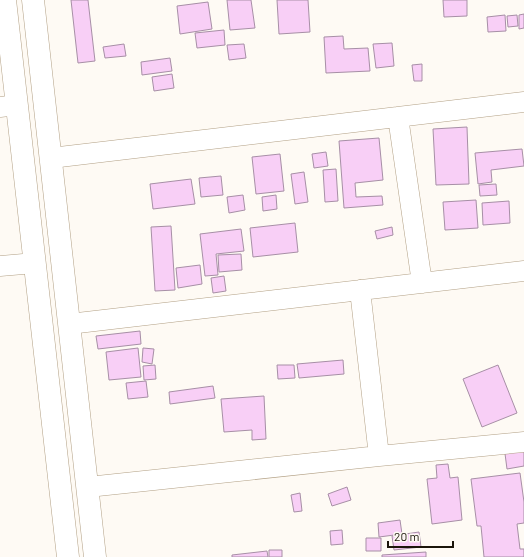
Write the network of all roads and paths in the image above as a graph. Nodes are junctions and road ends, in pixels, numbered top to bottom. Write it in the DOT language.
graph roads {
  1 [pos="5,0"];
  2 [pos="33,0"];
  3 [pos="524,102"];
  4 [pos="9,106"];
  5 [pos="398,117"];
  6 [pos="51,158"];
  7 [pos="35,263"];
  8 [pos="0,266"];
  9 [pos="524,271"];
  10 [pos="422,282"];
  11 [pos="360,290"];
  12 [pos="70,324"];
  13 [pos="524,442"];
  14 [pos="379,456"];
  15 [pos="88,487"];
  16 [pos="68,557"];
  17 [pos="95,557"];
  1 -- 4 [label="main road"];
  2 -- 6 [label="main road"];
  3 -- 5 [label="street"];
  4 -- 7 [label="main road"];
  5 -- 6 [label="street"];
  5 -- 10 [label="street"];
  6 -- 12 [label="main road"];
  7 -- 8 [label="street"];
  7 -- 16 [label="main road"];
  9 -- 10 [label="street"];
  10 -- 11 [label="street"];
  11 -- 12 [label="street"];
  11 -- 14 [label="street"];
  12 -- 15 [label="main road"];
  13 -- 14 [label="street"];
  14 -- 15 [label="street"];
  15 -- 17 [label="main road"];
}
